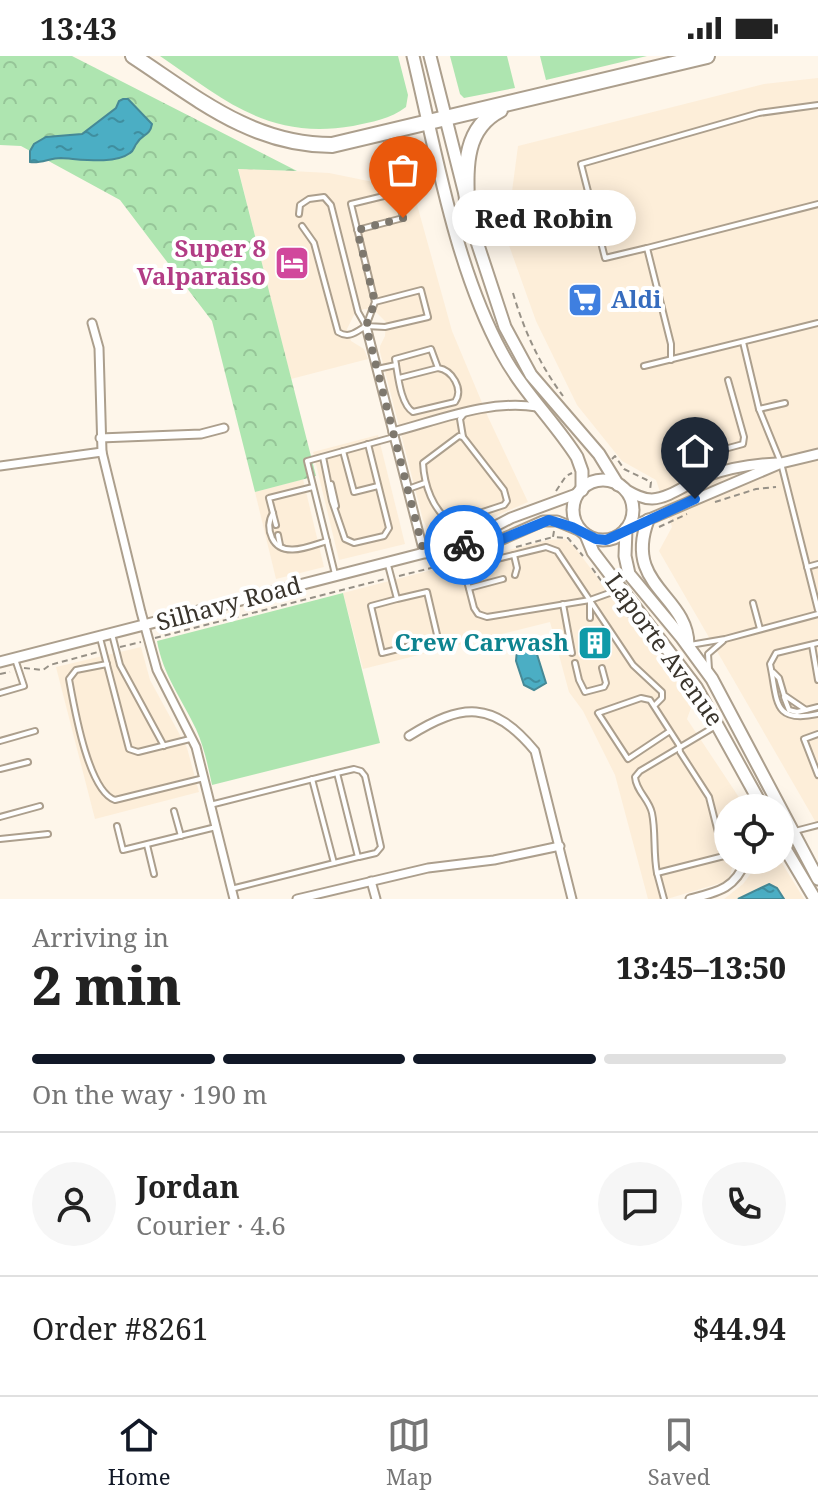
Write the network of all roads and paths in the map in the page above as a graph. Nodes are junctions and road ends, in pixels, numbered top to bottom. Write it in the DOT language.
graph roads {
  1 [pos="133,56"];
  2 [pos="413,56"];
  3 [pos="430,56"];
  4 [pos="707,56"];
  5 [pos="512,103"];
  6 [pos="818,105"];
  7 [pos="445,119"];
  8 [pos="429,123"];
  9 [pos="818,204"];
  10 [pos="467,205"];
  11 [pos="299,214"];
  12 [pos="302,226"];
  13 [pos="357,230"];
  14 [pos="647,248"];
  15 [pos="513,293"];
  16 [pos="375,302"];
  17 [pos="92,323"];
  18 [pos="818,323"];
  19 [pos="366,326"];
  20 [pos="743,342"];
  21 [pos="671,360"];
  22 [pos="396,365"];
  23 [pos="644,366"];
  24 [pos="438,368"];
  25 [pos="377,369"];
  26 [pos="399,378"];
  27 [pos="728,380"];
  28 [pos="785,403"];
  29 [pos="570,405"];
  30 [pos="537,407"];
  31 [pos="759,409"];
  32 [pos="464,414"];
  33 [pos="224,428"];
  34 [pos="394,435"];
  35 [pos="463,437"];
  36 [pos="100,438"];
  37 [pos="368,444"];
  38 [pos="691,444"];
  39 [pos="343,451"];
  40 [pos="102,452"];
  41 [pos="818,454"];
  42 [pos="323,457"];
  43 [pos="611,459"];
  44 [pos="781,463"];
  45 [pos="0,466"];
  46 [pos="575,472"];
  47 [pos="425,483"];
  48 [pos="378,486"];
  49 [pos="621,486"];
  50 [pos="313,487"];
  51 [pos="776,487"];
  52 [pos="408,489"];
  53 [pos="580,491"];
  54 [pos="650,492"];
  55 [pos="552,493"];
  56 [pos="504,505"];
  57 [pos="703,506"];
  58 [pos="691,512"];
  59 [pos="273,513"];
  60 [pos="511,518"];
  61 [pos="648,520"];
  62 [pos="276,525"];
  63 [pos="659,527"];
  64 [pos="555,528"];
  65 [pos="626,529"];
  66 [pos="584,533"];
  67 [pos="278,535"];
  68 [pos="553,537"];
  69 [pos="327,541"];
  70 [pos="458,546"];
  71 [pos="280,547"];
  72 [pos="513,548"];
  73 [pos="424,553"];
  74 [pos="514,555"];
  75 [pos="462,561"];
  76 [pos="388,563"];
  77 [pos="818,564"];
  78 [pos="464,567"];
  79 [pos="807,567"];
  80 [pos="515,575"];
  81 [pos="335,576"];
  82 [pos="392,578"];
  83 [pos="503,579"];
  84 [pos="469,588"];
  85 [pos="615,591"];
  86 [pos="397,599"];
  87 [pos="590,600"];
  88 [pos="753,603"];
  89 [pos="563,604"];
  90 [pos="818,612"];
  91 [pos="590,618"];
  92 [pos="144,626"];
  93 [pos="760,629"];
  94 [pos="112,634"];
  95 [pos="643,635"];
  96 [pos="100,637"];
  97 [pos="725,639"];
  98 [pos="148,640"];
  99 [pos="815,644"];
  100 [pos="688,645"];
  101 [pos="116,648"];
  102 [pos="104,651"];
  103 [pos="572,653"];
  104 [pos="15,659"];
  105 [pos="0,662"];
  106 [pos="575,663"];
  107 [pos="120,665"];
  108 [pos="107,666"];
  109 [pos="602,668"];
  110 [pos="19,670"];
  111 [pos="771,670"];
  112 [pos="0,674"];
  113 [pos="712,679"];
  114 [pos="678,680"];
  115 [pos="818,680"];
  116 [pos="0,693"];
  117 [pos="784,695"];
  118 [pos="654,705"];
  119 [pos="694,705"];
  120 [pos="818,707"];
  121 [pos="806,710"];
  122 [pos="818,714"];
  123 [pos="718,724"];
  124 [pos="35,731"];
  125 [pos="670,731"];
  126 [pos="818,734"];
  127 [pos="409,736"];
  128 [pos="193,738"];
  129 [pos="0,741"];
  130 [pos="679,745"];
  131 [pos="164,746"];
  132 [pos="28,762"];
  133 [pos="0,769"];
  134 [pos="337,773"];
  135 [pos="818,775"];
  136 [pos="204,778"];
  137 [pos="312,779"];
  138 [pos="756,794"];
  139 [pos="765,794"];
  140 [pos="210,805"];
  141 [pos="40,806"];
  142 [pos="174,811"];
  143 [pos="714,814"];
  144 [pos="0,817"];
  145 [pos="818,825"];
  146 [pos="117,826"];
  147 [pos="216,827"];
  148 [pos="794,832"];
  149 [pos="48,834"];
  150 [pos="181,836"];
  151 [pos="0,839"];
  152 [pos="147,844"];
  153 [pos="560,846"];
  154 [pos="794,848"];
  155 [pos="794,856"];
  156 [pos="358,857"];
  157 [pos="714,858"];
  158 [pos="334,863"];
  159 [pos="657,873"];
  160 [pos="154,874"];
  161 [pos="737,874"];
  162 [pos="818,879"];
  163 [pos="371,881"];
  164 [pos="232,896"];
  165 [pos="297,899"];
  166 [pos="376,899"];
  167 [pos="572,899"];
  168 [pos="664,899"];
  169 [pos="691,899"];
  170 [pos="815,899"];
  1 -- 8 [label="highway"];
  2 -- 8 [label="main road"];
  3 -- 7 [label="main road"];
  4 -- 5 [label="highway"];
  5 -- 7 [label="highway"];
  5 -- 10 [label="highway"];
  6 -- 14 [label="lane"];
  7 -- 8 [label="highway"];
  7 -- 10 [label="main road"];
  8 -- 30 [label="main road"];
  9 -- 14 [label="lane"];
  10 -- 49 [label="main road"];
  11 -- 19 [label="lane"];
  12 -- 19 [label="lane"];
  13 -- 13 [label="lane"];
  13 -- 16 [label="lane"];
  14 -- 21 [label="lane"];
  15 -- 29 [label="path"];
  16 -- 19 [label="lane"];
  16 -- 19 [label="lane"];
  17 -- 36 [label="street"];
  18 -- 20 [label="lane"];
  19 -- 25 [label="street"];
  20 -- 21 [label="lane"];
  20 -- 31 [label="lane"];
  21 -- 23 [label="lane"];
  22 -- 24 [label="lane"];
  22 -- 25 [label="lane"];
  22 -- 26 [label="lane"];
  24 -- 26 [label="lane"];
  24 -- 26 [label="lane"];
  25 -- 34 [label="street"];
  27 -- 38 [label="lane"];
  28 -- 31 [label="lane"];
  30 -- 32 [label="street"];
  30 -- 53 [label="main road"];
  31 -- 44 [label="lane"];
  32 -- 34 [label="street"];
  32 -- 35 [label="lane"];
  33 -- 36 [label="street"];
  34 -- 37 [label="lane"];
  34 -- 52 [label="street"];
  35 -- 47 [label="lane"];
  35 -- 56 [label="lane"];
  36 -- 40 [label="street"];
  37 -- 39 [label="lane"];
  37 -- 48 [label="lane"];
  39 -- 42 [label="lane"];
  39 -- 48 [label="lane"];
  40 -- 45 [label="street"];
  40 -- 92 [label="street"];
  41 -- 44 [label="street"];
  42 -- 48 [label="lane"];
  42 -- 50 [label="lane"];
  43 -- 54 [label="path"];
  44 -- 49 [label="street"];
  44 -- 61 [label="street"];
  44 -- 79 [label="lane"];
  46 -- 55 [label="path"];
  47 -- 52 [label="lane"];
  47 -- 56 [label="lane"];
  49 -- 53 [label="main road"];
  49 -- 65 [label="main road"];
  50 -- 59 [label="lane"];
  50 -- 69 [label="lane"];
  51 -- 57 [label="path"];
  52 -- 73 [label="street"];
  53 -- 60 [label="street, Silhavy Road"];
  53 -- 66 [label="main road"];
  56 -- 60 [label="lane"];
  58 -- 63 [label="path"];
  59 -- 62 [label="lane"];
  59 -- 71 [label="lane"];
  60 -- 70 [label="street, Silhavy Road"];
  61 -- 65 [label="street"];
  61 -- 100 [label="main road"];
  64 -- 68 [label="path"];
  65 -- 66 [label="main road"];
  65 -- 100 [label="main road, Laporte Avenue"];
  66 -- 70 [label="street, Silhavy Road"];
  66 -- 85 [label="main road, Laporte Avenue"];
  67 -- 71 [label="lane"];
  68 -- 72 [label="path"];
  68 -- 85 [label="path"];
  69 -- 71 [label="lane"];
  69 -- 81 [label="lane"];
  70 -- 73 [label="street, Silhavy Road"];
  70 -- 75 [label="lane"];
  73 -- 76 [label="street, Silhavy Road"];
  74 -- 78 [label="lane"];
  74 -- 80 [label="lane"];
  74 -- 87 [label="lane"];
  75 -- 78 [label="lane"];
  75 -- 82 [label="path"];
  76 -- 81 [label="street, Silhavy Road"];
  76 -- 82 [label="lane"];
  77 -- 79 [label="lane"];
  78 -- 84 [label="lane"];
  79 -- 90 [label="lane"];
  81 -- 92 [label="street, Silhavy Road"];
  82 -- 86 [label="lane"];
  82 -- 98 [label="path"];
  83 -- 84 [label="lane"];
  84 -- 89 [label="lane"];
  85 -- 87 [label="lane"];
  85 -- 95 [label="path"];
  85 -- 123 [label="main road, Laporte Avenue"];
  86 -- 86 [label="lane"];
  87 -- 89 [label="lane"];
  87 -- 91 [label="lane"];
  87 -- 118 [label="lane"];
  88 -- 93 [label="lane"];
  89 -- 103 [label="lane"];
  90 -- 93 [label="lane"];
  92 -- 94 [label="street, Silhavy Road"];
  92 -- 98 [label="street"];
  93 -- 97 [label="lane"];
  94 -- 96 [label="street, Silhavy Road"];
  94 -- 101 [label="lane"];
  96 -- 102 [label="lane"];
  96 -- 104 [label="street, Silhavy Road"];
  97 -- 100 [label="lane"];
  97 -- 113 [label="lane"];
  98 -- 101 [label="path"];
  98 -- 128 [label="street"];
  99 -- 111 [label="lane"];
  99 -- 115 [label="lane"];
  100 -- 113 [label="main road, Laporte Avenue"];
  101 -- 107 [label="lane"];
  102 -- 108 [label="lane"];
  102 -- 110 [label="path"];
  104 -- 105 [label="street, Silhavy Road"];
  104 -- 110 [label="lane"];
  106 -- 109 [label="lane"];
  107 -- 108 [label="lane"];
  107 -- 131 [label="lane"];
  108 -- 131 [label="lane"];
  108 -- 136 [label="lane"];
  110 -- 112 [label="path"];
  110 -- 116 [label="lane"];
  111 -- 117 [label="lane"];
  111 -- 122 [label="lane"];
  113 -- 139 [label="main road, Laporte Avenue"];
  114 -- 119 [label="path"];
  117 -- 121 [label="lane"];
  117 -- 121 [label="lane"];
  118 -- 125 [label="lane"];
  118 -- 125 [label="lane"];
  120 -- 121 [label="lane"];
  123 -- 130 [label="lane"];
  123 -- 138 [label="main road, Laporte Avenue"];
  124 -- 129 [label="lane"];
  125 -- 130 [label="lane"];
  126 -- 135 [label="lane"];
  127 -- 153 [label="street"];
  128 -- 131 [label="lane"];
  128 -- 136 [label="street"];
  130 -- 143 [label="lane"];
  130 -- 159 [label="lane"];
  132 -- 133 [label="lane"];
  134 -- 137 [label="lane"];
  134 -- 156 [label="lane"];
  134 -- 156 [label="lane"];
  136 -- 140 [label="street"];
  137 -- 140 [label="lane"];
  137 -- 158 [label="lane"];
  140 -- 147 [label="street"];
  141 -- 144 [label="lane"];
  142 -- 150 [label="lane"];
  145 -- 148 [label="lane"];
  146 -- 152 [label="lane"];
  147 -- 150 [label="lane"];
  147 -- 164 [label="street"];
  149 -- 151 [label="lane"];
  150 -- 152 [label="lane"];
  152 -- 160 [label="lane"];
  153 -- 163 [label="street"];
  153 -- 167 [label="street"];
  154 -- 162 [label="main road, Laporte Avenue"];
  155 -- 170 [label="main road, Laporte Avenue"];
  156 -- 158 [label="lane"];
  157 -- 159 [label="lane"];
  158 -- 164 [label="lane"];
  159 -- 168 [label="lane"];
  161 -- 169 [label="street"];
  163 -- 165 [label="street"];
  163 -- 166 [label="street"];
}
